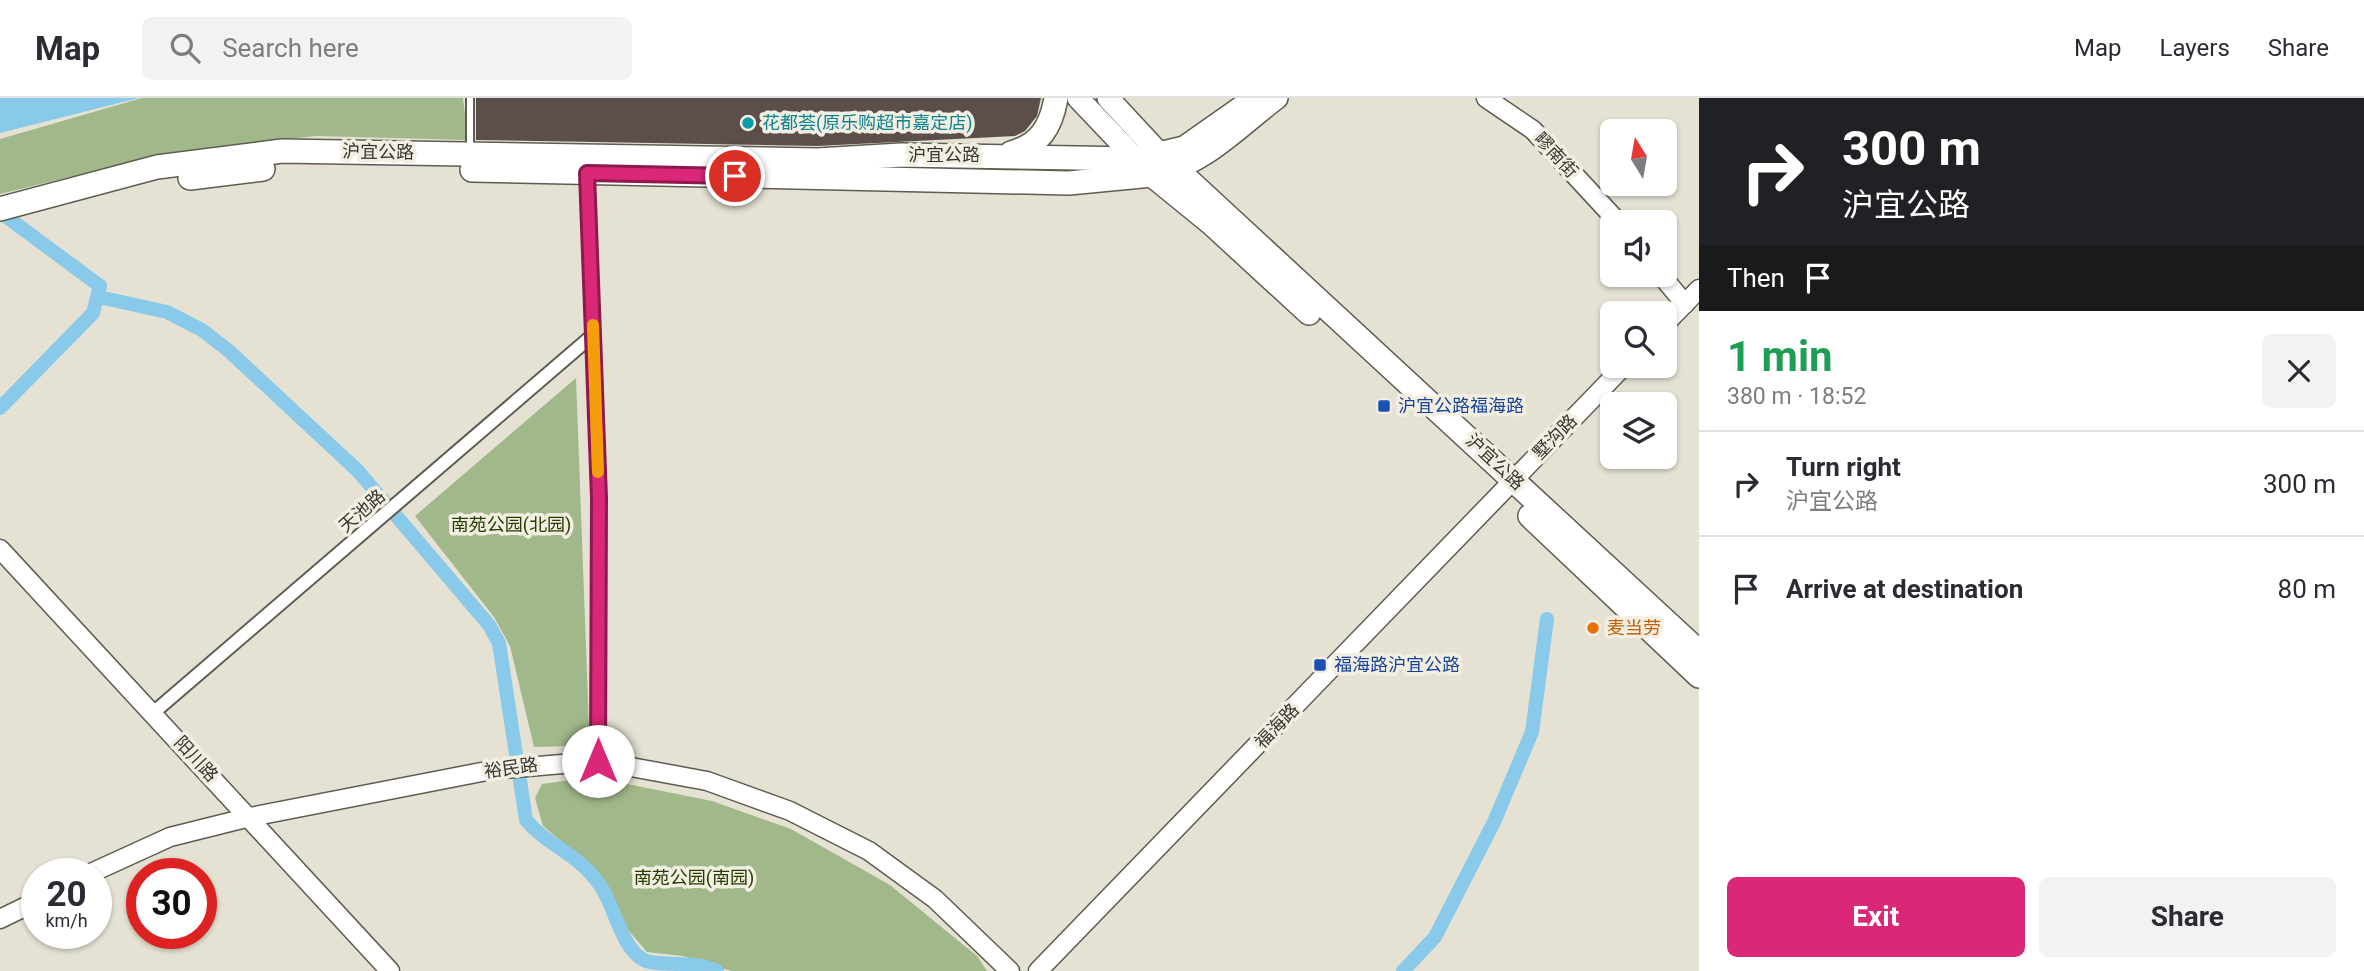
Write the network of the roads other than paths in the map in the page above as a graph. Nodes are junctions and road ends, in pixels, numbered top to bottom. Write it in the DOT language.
graph roads {
  1 [pos="470,98"];
  2 [pos="1056,98"];
  3 [pos="1078,98"];
  4 [pos="1108,98"];
  5 [pos="1254,98"];
  6 [pos="1277,98"];
  7 [pos="1486,98"];
  8 [pos="470,154"];
  9 [pos="1002,155"];
  10 [pos="1149,162"];
  11 [pos="587,165"];
  12 [pos="1178,170"];
  13 [pos="1607,210"];
  14 [pos="7,215"];
  15 [pos="1671,287"];
  16 [pos="1699,289"];
  17 [pos="1685,304"];
  18 [pos="1677,312"];
  19 [pos="593,335"];
  20 [pos="1612,378"];
  21 [pos="1509,485"];
  22 [pos="0,549"];
  23 [pos="1699,652"];
  24 [pos="1699,676"];
  25 [pos="153,713"];
  26 [pos="598,761"];
  27 [pos="250,817"];
  28 [pos="112,863"];
  29 [pos="21,909"];
  30 [pos="0,919"];
  31 [pos="390,971"];
  32 [pos="1010,971"];
  33 [pos="1038,971"];
  1 -- 8 [label="lane"];
  2 -- 9 [label="highway"];
  3 -- 10 [label="main road"];
  4 -- 10 [label="main road"];
  5 -- 10 [label="main road"];
  6 -- 12 [label="main road"];
  7 -- 13 [label="street, 疁南街"];
  8 -- 11 [label="highway, 沪宜公路"];
  8 -- 14 [label="highway, 沪宜公路"];
  9 -- 10 [label="highway, 沪宜公路"];
  9 -- 11 [label="highway, 沪宜公路"];
  10 -- 11 [label="highway, 沪宜公路"];
  10 -- 12 [label="highway, 沪宜公路"];
  10 -- 21 [label="highway, 沪宜公路"];
  11 -- 14 [label="highway, 沪宜公路"];
  11 -- 19 [label="street"];
  12 -- 21 [label="highway, 沪宜公路"];
  15 -- 17 [label="street"];
  16 -- 17 [label="street"];
  17 -- 18 [label="street"];
  19 -- 25 [label="street, 天池路"];
  19 -- 26 [label="street"];
  20 -- 21 [label="street, 墅沟路"];
  21 -- 23 [label="highway, 沪宜公路"];
  21 -- 24 [label="highway, 沪宜公路"];
  21 -- 33 [label="street, 福海路"];
  22 -- 25 [label="street, 阳川路"];
  25 -- 27 [label="street, 阳川路"];
  26 -- 27 [label="street, 裕民路"];
  26 -- 32 [label="street, 裕民路"];
  27 -- 28 [label="street, 裕民路"];
  27 -- 31 [label="street, 阳川路"];
  29 -- 30 [label="street"];
}
